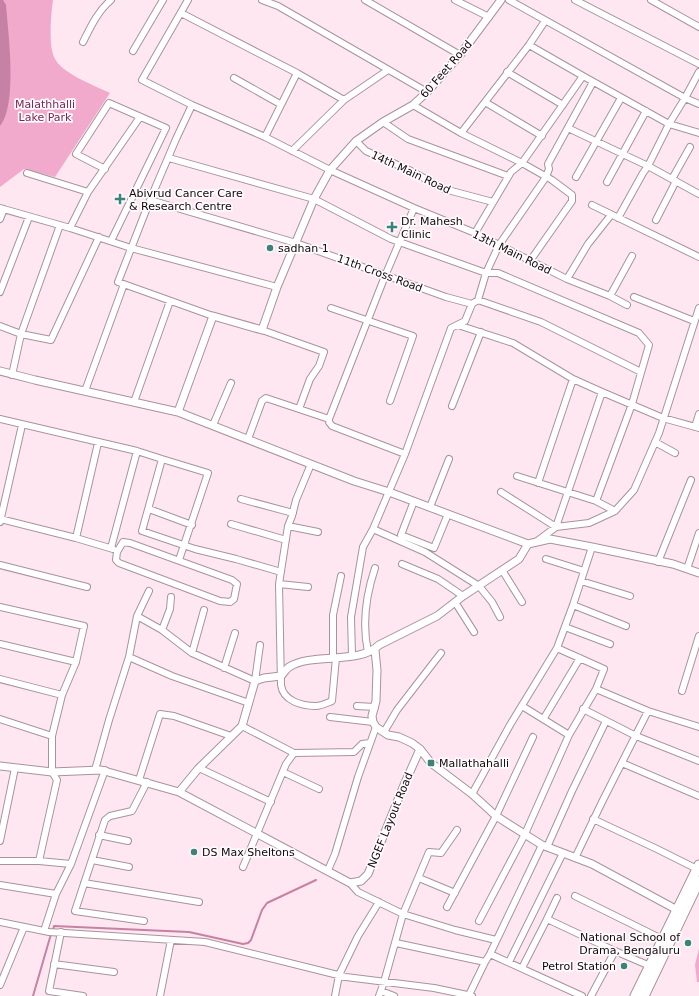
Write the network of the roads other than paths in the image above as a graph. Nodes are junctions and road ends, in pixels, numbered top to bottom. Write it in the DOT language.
graph roads {
  1 [pos="112,0"];
  2 [pos="163,0"];
  3 [pos="188,0"];
  4 [pos="262,0"];
  5 [pos="282,0"];
  6 [pos="365,0"];
  7 [pos="455,0"];
  8 [pos="501,0"];
  9 [pos="509,0"];
  10 [pos="575,0"];
  11 [pos="651,0"];
  12 [pos="278,6"];
  13 [pos="181,13"];
  14 [pos="489,18"];
  15 [pos="545,21"];
  16 [pos="699,27"];
  17 [pos="83,42"];
  18 [pos="529,45"];
  19 [pos="134,50"];
  20 [pos="460,55"];
  21 [pos="699,64"];
  22 [pos="388,70"];
  23 [pos="508,72"];
  24 [pos="699,72"];
  25 [pos="297,73"];
  26 [pos="583,76"];
  27 [pos="234,78"];
  28 [pos="593,82"];
  29 [pos="427,92"];
  30 [pos="621,98"];
  31 [pos="685,98"];
  32 [pos="344,100"];
  33 [pos="485,102"];
  34 [pos="280,104"];
  35 [pos="699,104"];
  36 [pos="192,105"];
  37 [pos="413,105"];
  38 [pos="563,105"];
  39 [pos="646,112"];
  40 [pos="140,117"];
  41 [pos="383,122"];
  42 [pos="669,124"];
  43 [pos="568,128"];
  44 [pos="461,133"];
  45 [pos="699,133"];
  46 [pos="542,136"];
  47 [pos="265,137"];
  48 [pos="356,141"];
  49 [pos="595,142"];
  50 [pos="690,147"];
  51 [pos="292,151"];
  52 [pos="622,154"];
  53 [pos="169,158"];
  54 [pos="522,163"];
  55 [pos="648,166"];
  56 [pos="105,170"];
  57 [pos="330,170"];
  58 [pos="27,173"];
  59 [pos="508,176"];
  60 [pos="546,177"];
  61 [pos="576,177"];
  62 [pos="674,180"];
  63 [pos="607,182"];
  64 [pos="88,192"];
  65 [pos="699,194"];
  66 [pos="314,199"];
  67 [pos="150,200"];
  68 [pos="493,202"];
  69 [pos="592,206"];
  70 [pos="414,208"];
  71 [pos="2,209"];
  72 [pos="611,214"];
  73 [pos="29,217"];
  74 [pos="618,218"];
  75 [pos="0,219"];
  76 [pos="656,220"];
  77 [pos="60,225"];
  78 [pos="70,228"];
  79 [pos="475,233"];
  80 [pos="99,237"];
  81 [pos="112,241"];
  82 [pos="400,242"];
  83 [pos="296,243"];
  84 [pos="499,245"];
  85 [pos="131,248"];
  86 [pos="632,256"];
  87 [pos="699,257"];
  88 [pos="530,261"];
  89 [pos="486,274"];
  90 [pos="385,276"];
  91 [pos="567,279"];
  92 [pos="124,284"];
  93 [pos="278,287"];
  94 [pos="0,292"];
  95 [pos="610,296"];
  96 [pos="634,297"];
  97 [pos="478,300"];
  98 [pos="170,301"];
  99 [pos="472,304"];
  100 [pos="627,305"];
  101 [pos="331,308"];
  102 [pos="699,308"];
  103 [pos="213,316"];
  104 [pos="367,320"];
  105 [pos="694,321"];
  106 [pos="458,324"];
  107 [pos="0,326"];
  108 [pos="262,330"];
  109 [pos="481,332"];
  110 [pos="21,334"];
  111 [pos="0,371"];
  112 [pos="641,372"];
  113 [pos="12,375"];
  114 [pos="572,379"];
  115 [pos="231,383"];
  116 [pos="85,391"];
  117 [pos="602,392"];
  118 [pos="390,401"];
  119 [pos="134,402"];
  120 [pos="632,404"];
  121 [pos="452,406"];
  122 [pos="299,409"];
  123 [pos="178,412"];
  124 [pos="699,414"];
  125 [pos="663,418"];
  126 [pos="0,419"];
  127 [pos="329,419"];
  128 [pos="22,425"];
  129 [pos="213,426"];
  130 [pos="697,427"];
  131 [pos="248,439"];
  132 [pos="655,442"];
  133 [pos="98,443"];
  134 [pos="136,451"];
  135 [pos="405,454"];
  136 [pos="675,454"];
  137 [pos="162,459"];
  138 [pos="449,459"];
  139 [pos="311,464"];
  140 [pos="517,476"];
  141 [pos="691,480"];
  142 [pos="538,483"];
  143 [pos="389,492"];
  144 [pos="501,492"];
  145 [pos="568,492"];
  146 [pos="241,499"];
  147 [pos="414,501"];
  148 [pos="596,501"];
  149 [pos="430,507"];
  150 [pos="149,509"];
  151 [pos="615,511"];
  152 [pos="293,513"];
  153 [pos="448,514"];
  154 [pos="0,520"];
  155 [pos="231,524"];
  156 [pos="192,525"];
  157 [pos="288,526"];
  158 [pos="556,528"];
  159 [pos="373,529"];
  160 [pos="318,532"];
  161 [pos="699,533"];
  162 [pos="76,538"];
  163 [pos="286,540"];
  164 [pos="531,543"];
  165 [pos="183,546"];
  166 [pos="592,547"];
  167 [pos="114,550"];
  168 [pos="180,557"];
  169 [pos="546,559"];
  170 [pos="658,562"];
  171 [pos="402,564"];
  172 [pos="0,565"];
  173 [pos="375,568"];
  174 [pos="687,569"];
  175 [pos="502,570"];
  176 [pos="584,571"];
  177 [pos="280,572"];
  178 [pos="699,573"];
  179 [pos="341,576"];
  180 [pos="581,581"];
  181 [pos="279,584"];
  182 [pos="479,586"];
  183 [pos="87,587"];
  184 [pos="308,587"];
  185 [pos="149,591"];
  186 [pos="463,596"];
  187 [pos="630,596"];
  188 [pos="171,597"];
  189 [pos="455,602"];
  190 [pos="522,602"];
  191 [pos="573,605"];
  192 [pos="0,607"];
  193 [pos="204,610"];
  194 [pos="137,616"];
  195 [pos="500,617"];
  196 [pos="626,626"];
  197 [pos="565,627"];
  198 [pos="162,630"];
  199 [pos="474,632"];
  200 [pos="235,633"];
  201 [pos="699,636"];
  202 [pos="0,644"];
  203 [pos="610,644"];
  204 [pos="260,645"];
  205 [pos="557,648"];
  206 [pos="371,651"];
  207 [pos="192,653"];
  208 [pos="441,653"];
  209 [pos="352,656"];
  210 [pos="130,657"];
  211 [pos="335,658"];
  212 [pos="580,658"];
  213 [pos="76,662"];
  214 [pos="224,668"];
  215 [pos="281,676"];
  216 [pos="0,680"];
  217 [pos="255,681"];
  218 [pos="596,688"];
  219 [pos="682,691"];
  220 [pos="62,695"];
  221 [pos="249,703"];
  222 [pos="357,706"];
  223 [pos="522,706"];
  224 [pos="375,707"];
  225 [pos="584,709"];
  226 [pos="648,711"];
  227 [pos="330,717"];
  228 [pos="544,718"];
  229 [pos="0,719"];
  230 [pos="606,721"];
  231 [pos="374,725"];
  232 [pos="242,726"];
  233 [pos="699,727"];
  234 [pos="384,732"];
  235 [pos="569,735"];
  236 [pos="52,736"];
  237 [pos="231,736"];
  238 [pos="636,736"];
  239 [pos="533,737"];
  240 [pos="370,743"];
  241 [pos="420,749"];
  242 [pos="294,753"];
  243 [pos="699,761"];
  244 [pos="622,763"];
  245 [pos="0,766"];
  246 [pos="15,768"];
  247 [pos="199,768"];
  248 [pos="95,770"];
  249 [pos="105,770"];
  250 [pos="52,772"];
  251 [pos="283,772"];
  252 [pos="139,780"];
  253 [pos="146,782"];
  254 [pos="319,789"];
  255 [pos="179,792"];
  256 [pos="472,794"];
  257 [pos="699,796"];
  258 [pos="271,802"];
  259 [pos="496,816"];
  260 [pos="593,819"];
  261 [pos="1,828"];
  262 [pos="457,830"];
  263 [pos="258,833"];
  264 [pos="525,834"];
  265 [pos="99,835"];
  266 [pos="0,841"];
  267 [pos="128,841"];
  268 [pos="545,846"];
  269 [pos="563,853"];
  270 [pos="575,858"];
  271 [pos="92,860"];
  272 [pos="0,861"];
  273 [pos="39,861"];
  274 [pos="71,864"];
  275 [pos="243,867"];
  276 [pos="698,867"];
  277 [pos="129,868"];
  278 [pos="328,870"];
  279 [pos="419,878"];
  280 [pos="699,881"];
  281 [pos="84,883"];
  282 [pos="350,883"];
  283 [pos="0,885"];
  284 [pos="455,893"];
  285 [pos="56,894"];
  286 [pos="575,896"];
  287 [pos="557,898"];
  288 [pos="199,902"];
  289 [pos="379,902"];
  290 [pos="447,907"];
  291 [pos="680,911"];
  292 [pos="403,914"];
  293 [pos="547,919"];
  294 [pos="144,921"];
  295 [pos="479,921"];
  296 [pos="0,922"];
  297 [pos="24,927"];
  298 [pos="46,931"];
  299 [pos="59,932"];
  300 [pos="662,939"];
  301 [pos="171,940"];
  302 [pos="496,940"];
  303 [pos="396,943"];
  304 [pos="615,951"];
  305 [pos="490,954"];
  306 [pos="485,962"];
  307 [pos="509,962"];
  308 [pos="54,964"];
  309 [pos="650,966"];
  310 [pos="522,968"];
  311 [pos="114,972"];
  312 [pos="339,975"];
  313 [pos="384,982"];
  314 [pos="0,985"];
  315 [pos="380,993"];
  316 [pos="83,996"];
  317 [pos="160,996"];
  318 [pos="335,996"];
  319 [pos="394,996"];
  320 [pos="471,996"];
  321 [pos="582,996"];
  322 [pos="591,996"];
  323 [pos="635,996"];
  324 [pos="644,996"];
  1 -- 17 [label="street"];
  2 -- 19 [label="street"];
  3 -- 13 [label="street"];
  4 -- 12 [label="street"];
  5 -- 12 [label="street"];
  6 -- 20 [label="street"];
  7 -- 14 [label="street"];
  8 -- 14 [label="street, 60 Feet Road"];
  9 -- 15 [label="street"];
  10 -- 21 [label="street"];
  11 -- 16 [label="street"];
  12 -- 22 [label="street"];
  13 -- 25 [label="street"];
  13 -- 36 [label="street, 13th Main Road"];
  14 -- 20 [label="street, 60 Feet Road"];
  15 -- 18 [label="street"];
  15 -- 31 [label="street"];
  18 -- 23 [label="street"];
  18 -- 26 [label="street"];
  20 -- 29 [label="street, 60 Feet Road"];
  22 -- 29 [label="street"];
  22 -- 32 [label="street"];
  23 -- 33 [label="street"];
  23 -- 38 [label="street"];
  24 -- 31 [label="street"];
  25 -- 32 [label="street"];
  25 -- 34 [label="street"];
  26 -- 28 [label="street"];
  26 -- 38 [label="street"];
  27 -- 34 [label="street"];
  28 -- 30 [label="street"];
  28 -- 43 [label="street"];
  29 -- 37 [label="street, 60 Feet Road"];
  30 -- 39 [label="street"];
  30 -- 49 [label="street"];
  31 -- 35 [label="street"];
  31 -- 42 [label="street"];
  32 -- 51 [label="street"];
  33 -- 44 [label="street"];
  33 -- 46 [label="street"];
  34 -- 47 [label="street"];
  36 -- 47 [label="street, 13th Main Road"];
  36 -- 53 [label="street"];
  37 -- 41 [label="street, 60 Feet Road"];
  37 -- 44 [label="street"];
  38 -- 46 [label="street"];
  39 -- 42 [label="street"];
  39 -- 52 [label="street"];
  40 -- 56 [label="street"];
  40 -- 56 [label="street"];
  40 -- 81 [label="street"];
  41 -- 48 [label="street, 60 Feet Road"];
  41 -- 59 [label="street"];
  42 -- 45 [label="street"];
  42 -- 55 [label="street"];
  43 -- 49 [label="street"];
  43 -- 60 [label="street"];
  44 -- 54 [label="street"];
  46 -- 54 [label="street"];
  47 -- 51 [label="street, 13th Main Road"];
  48 -- 57 [label="street, 60 Feet Road"];
  48 -- 68 [label="street, 14th Main Road"];
  49 -- 52 [label="street"];
  49 -- 61 [label="street"];
  50 -- 62 [label="street"];
  51 -- 57 [label="street, 13th Main Road"];
  52 -- 55 [label="street"];
  52 -- 63 [label="street"];
  53 -- 66 [label="street"];
  53 -- 67 [label="street"];
  54 -- 59 [label="street"];
  54 -- 60 [label="street"];
  55 -- 62 [label="street"];
  55 -- 74 [label="street"];
  56 -- 64 [label="street"];
  57 -- 66 [label="street, 60 Feet Road"];
  57 -- 70 [label="street, 13th Main Road"];
  58 -- 64 [label="street"];
  59 -- 68 [label="street"];
  60 -- 84 [label="street"];
  60 -- 88 [label="street"];
  62 -- 65 [label="street"];
  62 -- 76 [label="street"];
  64 -- 78 [label="street"];
  66 -- 82 [label="street"];
  66 -- 83 [label="street, 60 Feet Road"];
  67 -- 83 [label="street, 11th Cross Road"];
  67 -- 85 [label="street"];
  68 -- 79 [label="street"];
  69 -- 72 [label="street"];
  70 -- 79 [label="street, 13th Main Road"];
  70 -- 82 [label="street"];
  71 -- 73 [label="street"];
  71 -- 75 [label="street"];
  72 -- 74 [label="street"];
  72 -- 91 [label="street"];
  73 -- 77 [label="street"];
  73 -- 94 [label="street"];
  74 -- 87 [label="street"];
  77 -- 78 [label="street"];
  77 -- 110 [label="street"];
  78 -- 80 [label="street"];
  79 -- 84 [label="street, 13th Main Road"];
  80 -- 81 [label="street"];
  80 -- 110 [label="street"];
  81 -- 85 [label="street"];
  82 -- 89 [label="street"];
  82 -- 90 [label="street"];
  83 -- 90 [label="street, 11th Cross Road"];
  83 -- 93 [label="street, 60 Feet Road"];
  84 -- 88 [label="street, 13th Main Road"];
  84 -- 89 [label="street"];
  85 -- 92 [label="street"];
  85 -- 93 [label="street"];
  86 -- 95 [label="street"];
  88 -- 91 [label="street, 13th Main Road"];
  89 -- 97 [label="street"];
  89 -- 112 [label="street"];
  90 -- 99 [label="street, 11th Cross Road"];
  90 -- 104 [label="street"];
  91 -- 95 [label="street, 13th Main Road"];
  92 -- 98 [label="street"];
  92 -- 116 [label="street"];
  93 -- 108 [label="street, 60 Feet Road"];
  95 -- 100 [label="street, 13th Main Road"];
  96 -- 105 [label="street"];
  97 -- 99 [label="street"];
  97 -- 112 [label="street"];
  98 -- 103 [label="street"];
  98 -- 119 [label="street"];
  99 -- 106 [label="street"];
  101 -- 104 [label="street"];
  102 -- 105 [label="street"];
  103 -- 108 [label="street"];
  103 -- 123 [label="street"];
  104 -- 118 [label="street"];
  104 -- 127 [label="street"];
  105 -- 125 [label="street"];
  106 -- 109 [label="street"];
  106 -- 135 [label="street"];
  107 -- 110 [label="street"];
  108 -- 122 [label="street"];
  109 -- 114 [label="street"];
  109 -- 121 [label="street"];
  110 -- 113 [label="street"];
  111 -- 113 [label="street"];
  112 -- 120 [label="street"];
  113 -- 116 [label="street"];
  114 -- 117 [label="street"];
  114 -- 142 [label="street"];
  115 -- 129 [label="street"];
  116 -- 119 [label="street"];
  117 -- 120 [label="street"];
  117 -- 145 [label="street"];
  119 -- 123 [label="street"];
  120 -- 125 [label="street"];
  120 -- 148 [label="street"];
  122 -- 127 [label="street"];
  122 -- 131 [label="street"];
  123 -- 129 [label="street"];
  124 -- 130 [label="street"];
  125 -- 130 [label="street"];
  125 -- 132 [label="street"];
  126 -- 128 [label="street"];
  127 -- 135 [label="street"];
  128 -- 133 [label="street"];
  128 -- 154 [label="street"];
  129 -- 131 [label="street"];
  131 -- 139 [label="street"];
  132 -- 136 [label="street"];
  132 -- 151 [label="street"];
  133 -- 134 [label="street"];
  133 -- 162 [label="street"];
  134 -- 137 [label="street"];
  134 -- 167 [label="street"];
  135 -- 143 [label="street"];
  137 -- 150 [label="street"];
  137 -- 156 [label="street"];
  138 -- 149 [label="street"];
  139 -- 143 [label="street"];
  139 -- 152 [label="street"];
  140 -- 142 [label="street"];
  141 -- 170 [label="street"];
  142 -- 145 [label="street"];
  143 -- 147 [label="street"];
  143 -- 159 [label="street"];
  144 -- 158 [label="street"];
  145 -- 148 [label="street"];
  145 -- 158 [label="street"];
  146 -- 152 [label="street"];
  147 -- 149 [label="street"];
  147 -- 153 [label="street"];
  148 -- 151 [label="street"];
  149 -- 153 [label="street"];
  150 -- 156 [label="street"];
  150 -- 165 [label="street"];
  151 -- 158 [label="street"];
  152 -- 157 [label="street"];
  153 -- 164 [label="street"];
  154 -- 162 [label="street"];
  155 -- 163 [label="street"];
  156 -- 165 [label="street"];
  157 -- 160 [label="street"];
  157 -- 163 [label="street"];
  158 -- 164 [label="street"];
  159 -- 182 [label="street"];
  159 -- 209 [label="street"];
  161 -- 174 [label="street"];
  162 -- 167 [label="street"];
  163 -- 177 [label="street"];
  164 -- 166 [label="street"];
  164 -- 175 [label="street"];
  165 -- 168 [label="street"];
  165 -- 177 [label="street"];
  166 -- 170 [label="street"];
  166 -- 176 [label="street"];
  167 -- 167 [label="street"];
  169 -- 176 [label="street"];
  170 -- 174 [label="street"];
  171 -- 186 [label="street"];
  172 -- 183 [label="street"];
  173 -- 206 [label="street"];
  174 -- 178 [label="street"];
  175 -- 182 [label="street"];
  175 -- 190 [label="street"];
  176 -- 180 [label="street"];
  177 -- 181 [label="street"];
  179 -- 211 [label="street"];
  180 -- 187 [label="street"];
  180 -- 191 [label="street"];
  181 -- 184 [label="street"];
  181 -- 215 [label="street"];
  182 -- 186 [label="street"];
  182 -- 195 [label="street"];
  185 -- 194 [label="street"];
  186 -- 189 [label="street"];
  188 -- 198 [label="street"];
  189 -- 199 [label="street"];
  189 -- 206 [label="street"];
  191 -- 196 [label="street"];
  191 -- 197 [label="street"];
  192 -- 213 [label="street"];
  193 -- 207 [label="street"];
  194 -- 198 [label="street"];
  194 -- 210 [label="street"];
  197 -- 203 [label="street"];
  197 -- 205 [label="street"];
  198 -- 207 [label="street"];
  200 -- 214 [label="street"];
  201 -- 219 [label="street"];
  202 -- 213 [label="street"];
  204 -- 217 [label="street"];
  205 -- 212 [label="street"];
  205 -- 223 [label="street"];
  206 -- 209 [label="street"];
  206 -- 224 [label="street"];
  207 -- 214 [label="street"];
  208 -- 234 [label="street"];
  209 -- 211 [label="street"];
  210 -- 221 [label="street"];
  210 -- 248 [label="street"];
  211 -- 215 [label="street"];
  211 -- 215 [label="street"];
  212 -- 218 [label="street"];
  212 -- 228 [label="street"];
  213 -- 220 [label="street"];
  214 -- 217 [label="street"];
  215 -- 217 [label="street"];
  216 -- 220 [label="street"];
  217 -- 221 [label="street"];
  218 -- 225 [label="street"];
  218 -- 226 [label="street"];
  220 -- 236 [label="street"];
  221 -- 232 [label="street"];
  222 -- 224 [label="street"];
  223 -- 228 [label="street"];
  223 -- 256 [label="street"];
  224 -- 231 [label="street"];
  225 -- 230 [label="street"];
  225 -- 235 [label="street"];
  226 -- 233 [label="street"];
  226 -- 238 [label="street"];
  227 -- 231 [label="street"];
  228 -- 235 [label="street"];
  229 -- 236 [label="street"];
  230 -- 238 [label="street"];
  230 -- 268 [label="street"];
  231 -- 234 [label="street"];
  231 -- 240 [label="street"];
  232 -- 237 [label="street"];
  232 -- 242 [label="street"];
  234 -- 241 [label="street"];
  235 -- 264 [label="street"];
  236 -- 250 [label="street"];
  237 -- 247 [label="street"];
  237 -- 252 [label="street"];
  238 -- 243 [label="street"];
  238 -- 244 [label="street"];
  239 -- 259 [label="street"];
  240 -- 242 [label="street"];
  240 -- 278 [label="street"];
  241 -- 256 [label="street"];
  241 -- 282 [label="street, NGEF Layout Road"];
  242 -- 251 [label="street"];
  244 -- 257 [label="street"];
  244 -- 260 [label="street"];
  245 -- 246 [label="street"];
  246 -- 250 [label="street"];
  246 -- 261 [label="street"];
  247 -- 255 [label="street"];
  247 -- 258 [label="street"];
  248 -- 249 [label="street"];
  248 -- 250 [label="street"];
  249 -- 252 [label="street"];
  249 -- 274 [label="street"];
  250 -- 273 [label="street"];
  251 -- 254 [label="street"];
  251 -- 258 [label="street"];
  252 -- 253 [label="street"];
  253 -- 255 [label="street"];
  253 -- 265 [label="street"];
  255 -- 263 [label="street"];
  256 -- 259 [label="street"];
  258 -- 263 [label="street"];
  259 -- 264 [label="street"];
  259 -- 284 [label="street"];
  260 -- 270 [label="street"];
  260 -- 276 [label="street"];
  261 -- 266 [label="street"];
  262 -- 279 [label="street"];
  263 -- 275 [label="street"];
  263 -- 278 [label="street"];
  264 -- 268 [label="street"];
  264 -- 295 [label="street"];
  265 -- 267 [label="street"];
  265 -- 271 [label="street"];
  268 -- 269 [label="street"];
  268 -- 302 [label="street"];
  269 -- 270 [label="street"];
  269 -- 307 [label="street"];
  270 -- 291 [label="street"];
  271 -- 277 [label="street"];
  271 -- 281 [label="street"];
  272 -- 273 [label="street"];
  273 -- 274 [label="street"];
  274 -- 285 [label="street"];
  276 -- 291 [label="main road"];
  278 -- 282 [label="street"];
  279 -- 284 [label="street"];
  279 -- 292 [label="street"];
  280 -- 291 [label="main road"];
  281 -- 288 [label="street"];
  281 -- 294 [label="street"];
  282 -- 289 [label="street"];
  283 -- 285 [label="street"];
  284 -- 290 [label="street"];
  285 -- 298 [label="street"];
  286 -- 300 [label="street"];
  287 -- 293 [label="street"];
  289 -- 292 [label="street"];
  289 -- 312 [label="street"];
  291 -- 300 [label="main road"];
  291 -- 324 [label="main road"];
  292 -- 302 [label="street"];
  292 -- 303 [label="street"];
  293 -- 304 [label="street"];
  293 -- 310 [label="street"];
  296 -- 297 [label="street"];
  297 -- 298 [label="street"];
  297 -- 314 [label="street"];
  298 -- 299 [label="street"];
  299 -- 301 [label="street"];
  299 -- 308 [label="street"];
  300 -- 309 [label="main road"];
  301 -- 312 [label="street"];
  301 -- 317 [label="street"];
  302 -- 305 [label="street"];
  303 -- 306 [label="street"];
  303 -- 313 [label="street"];
  304 -- 309 [label="street"];
  304 -- 322 [label="street"];
  305 -- 306 [label="street"];
  305 -- 307 [label="street"];
  306 -- 320 [label="street"];
  307 -- 310 [label="street"];
  308 -- 311 [label="street"];
  308 -- 316 [label="street"];
  309 -- 323 [label="main road"];
  310 -- 321 [label="street"];
  312 -- 313 [label="street"];
  312 -- 318 [label="street"];
  313 -- 315 [label="street"];
  313 -- 320 [label="street"];
  315 -- 319 [label="street"];
}
